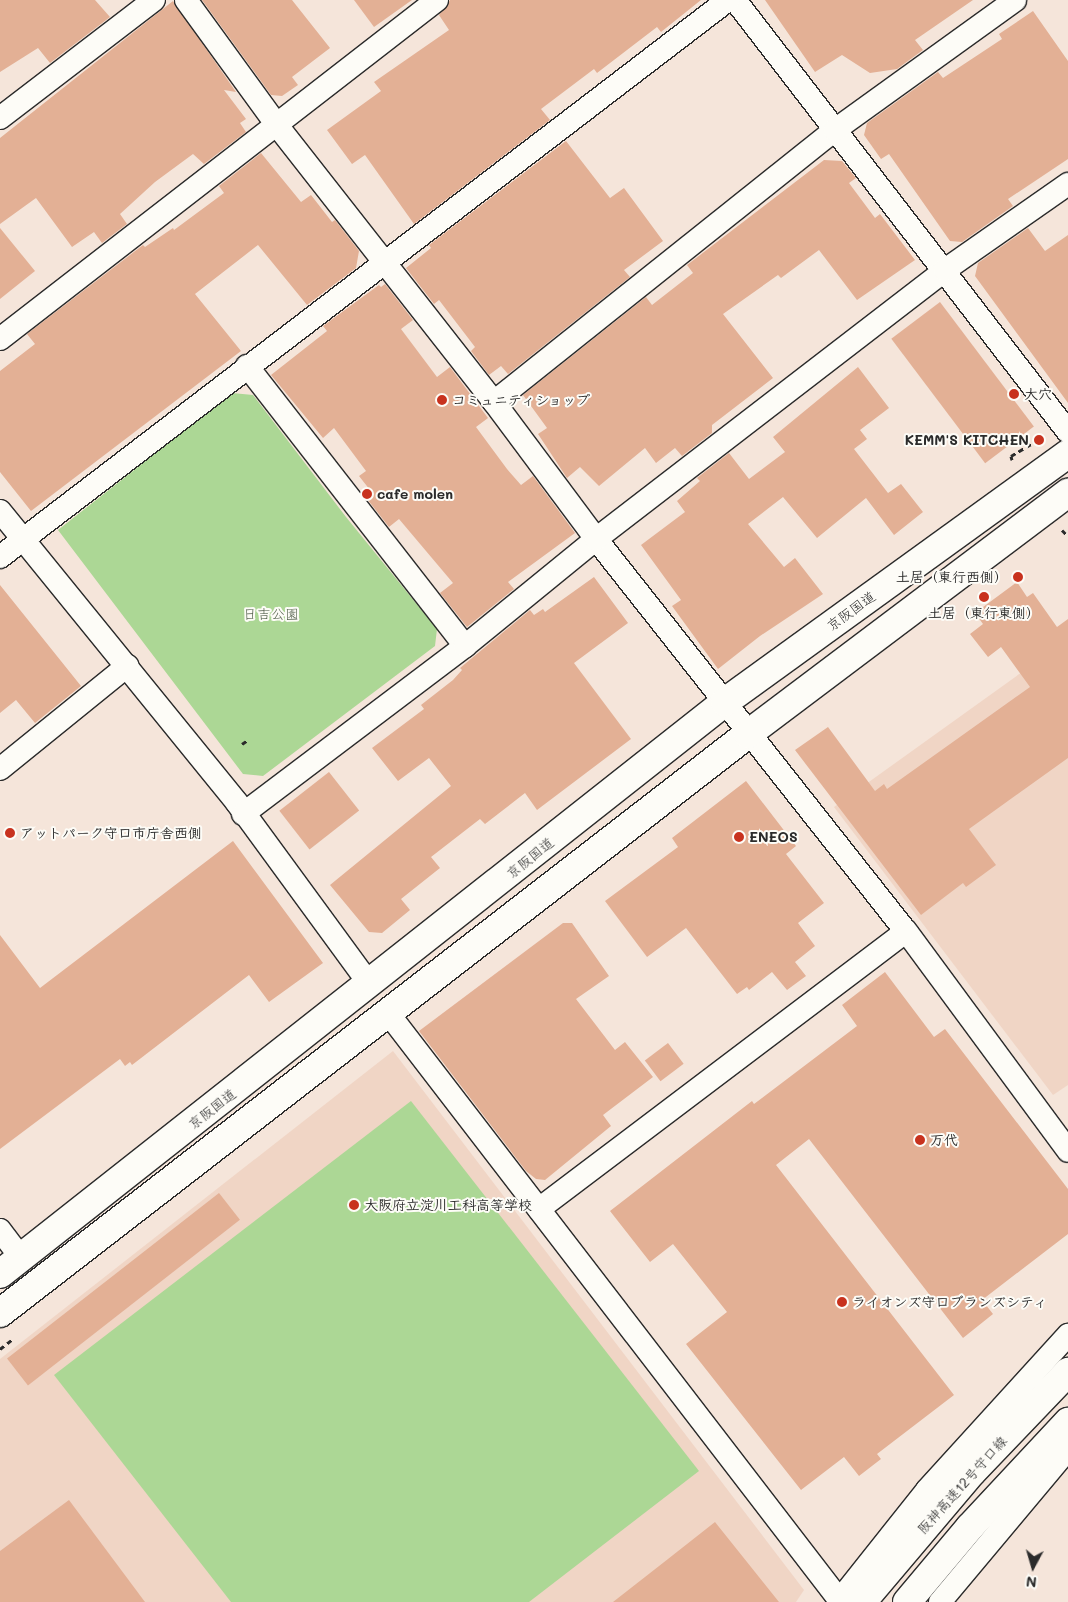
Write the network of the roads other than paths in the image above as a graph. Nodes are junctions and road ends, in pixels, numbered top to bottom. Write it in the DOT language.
graph roads {
  1 [pos="154,0"];
  2 [pos="186,0"];
  3 [pos="437,0"];
  4 [pos="728,0"];
  5 [pos="735,0"];
  6 [pos="1014,0"];
  7 [pos="0,118"];
  8 [pos="276,124"];
  9 [pos="835,130"];
  10 [pos="1068,184"];
  11 [pos="384,260"];
  12 [pos="944,270"];
  13 [pos="0,339"];
  14 [pos="247,366"];
  15 [pos="494,402"];
  16 [pos="1068,432"];
  17 [pos="1068,454"];
  18 [pos="1068,493"];
  19 [pos="0,511"];
  20 [pos="23,539"];
  21 [pos="596,539"];
  22 [pos="0,557"];
  23 [pos="465,646"];
  24 [pos="127,666"];
  25 [pos="725,702"];
  26 [pos="748,734"];
  27 [pos="0,769"];
  28 [pos="243,814"];
  29 [pos="906,930"];
  30 [pos="370,985"];
  31 [pos="388,1013"];
  32 [pos="1068,1151"];
  33 [pos="540,1209"];
  34 [pos="0,1230"];
  35 [pos="10,1266"];
  36 [pos="0,1313"];
  37 [pos="1068,1335"];
  38 [pos="1068,1372"];
  39 [pos="1068,1422"];
  40 [pos="1068,1450"];
  41 [pos="845,1602"];
  42 [pos="907,1602"];
  43 [pos="940,1602"];
  1 -- 7 [label="street"];
  2 -- 8 [label="street"];
  3 -- 8 [label="street"];
  4 -- 11 [label="street"];
  5 -- 9 [label="street"];
  6 -- 9 [label="street"];
  8 -- 11 [label="street"];
  8 -- 13 [label="street"];
  9 -- 12 [label="street"];
  9 -- 15 [label="street"];
  10 -- 12 [label="street"];
  11 -- 14 [label="street"];
  11 -- 15 [label="street"];
  12 -- 16 [label="street"];
  12 -- 21 [label="street"];
  14 -- 20 [label="street"];
  14 -- 23 [label="street"];
  15 -- 21 [label="street"];
  17 -- 25 [label="highway, 京阪国道"];
  18 -- 26 [label="highway"];
  19 -- 20 [label="street"];
  20 -- 22 [label="street"];
  20 -- 24 [label="street"];
  21 -- 23 [label="street"];
  21 -- 25 [label="street"];
  23 -- 28 [label="street"];
  24 -- 27 [label="street"];
  24 -- 28 [label="street"];
  25 -- 26 [label="street"];
  25 -- 30 [label="highway, 京阪国道"];
  26 -- 29 [label="street"];
  26 -- 31 [label="highway"];
  28 -- 30 [label="street"];
  29 -- 32 [label="street"];
  29 -- 33 [label="street"];
  30 -- 35 [label="highway, 京阪国道"];
  31 -- 33 [label="street"];
  31 -- 36 [label="highway"];
  33 -- 41 [label="street"];
  34 -- 35 [label="street"];
  37 -- 41 [label="street"];
  38 -- 41 [label="highway, 阪神高速12号守口線"];
  39 -- 42 [label="highway"];
  40 -- 43 [label="street"];
}
